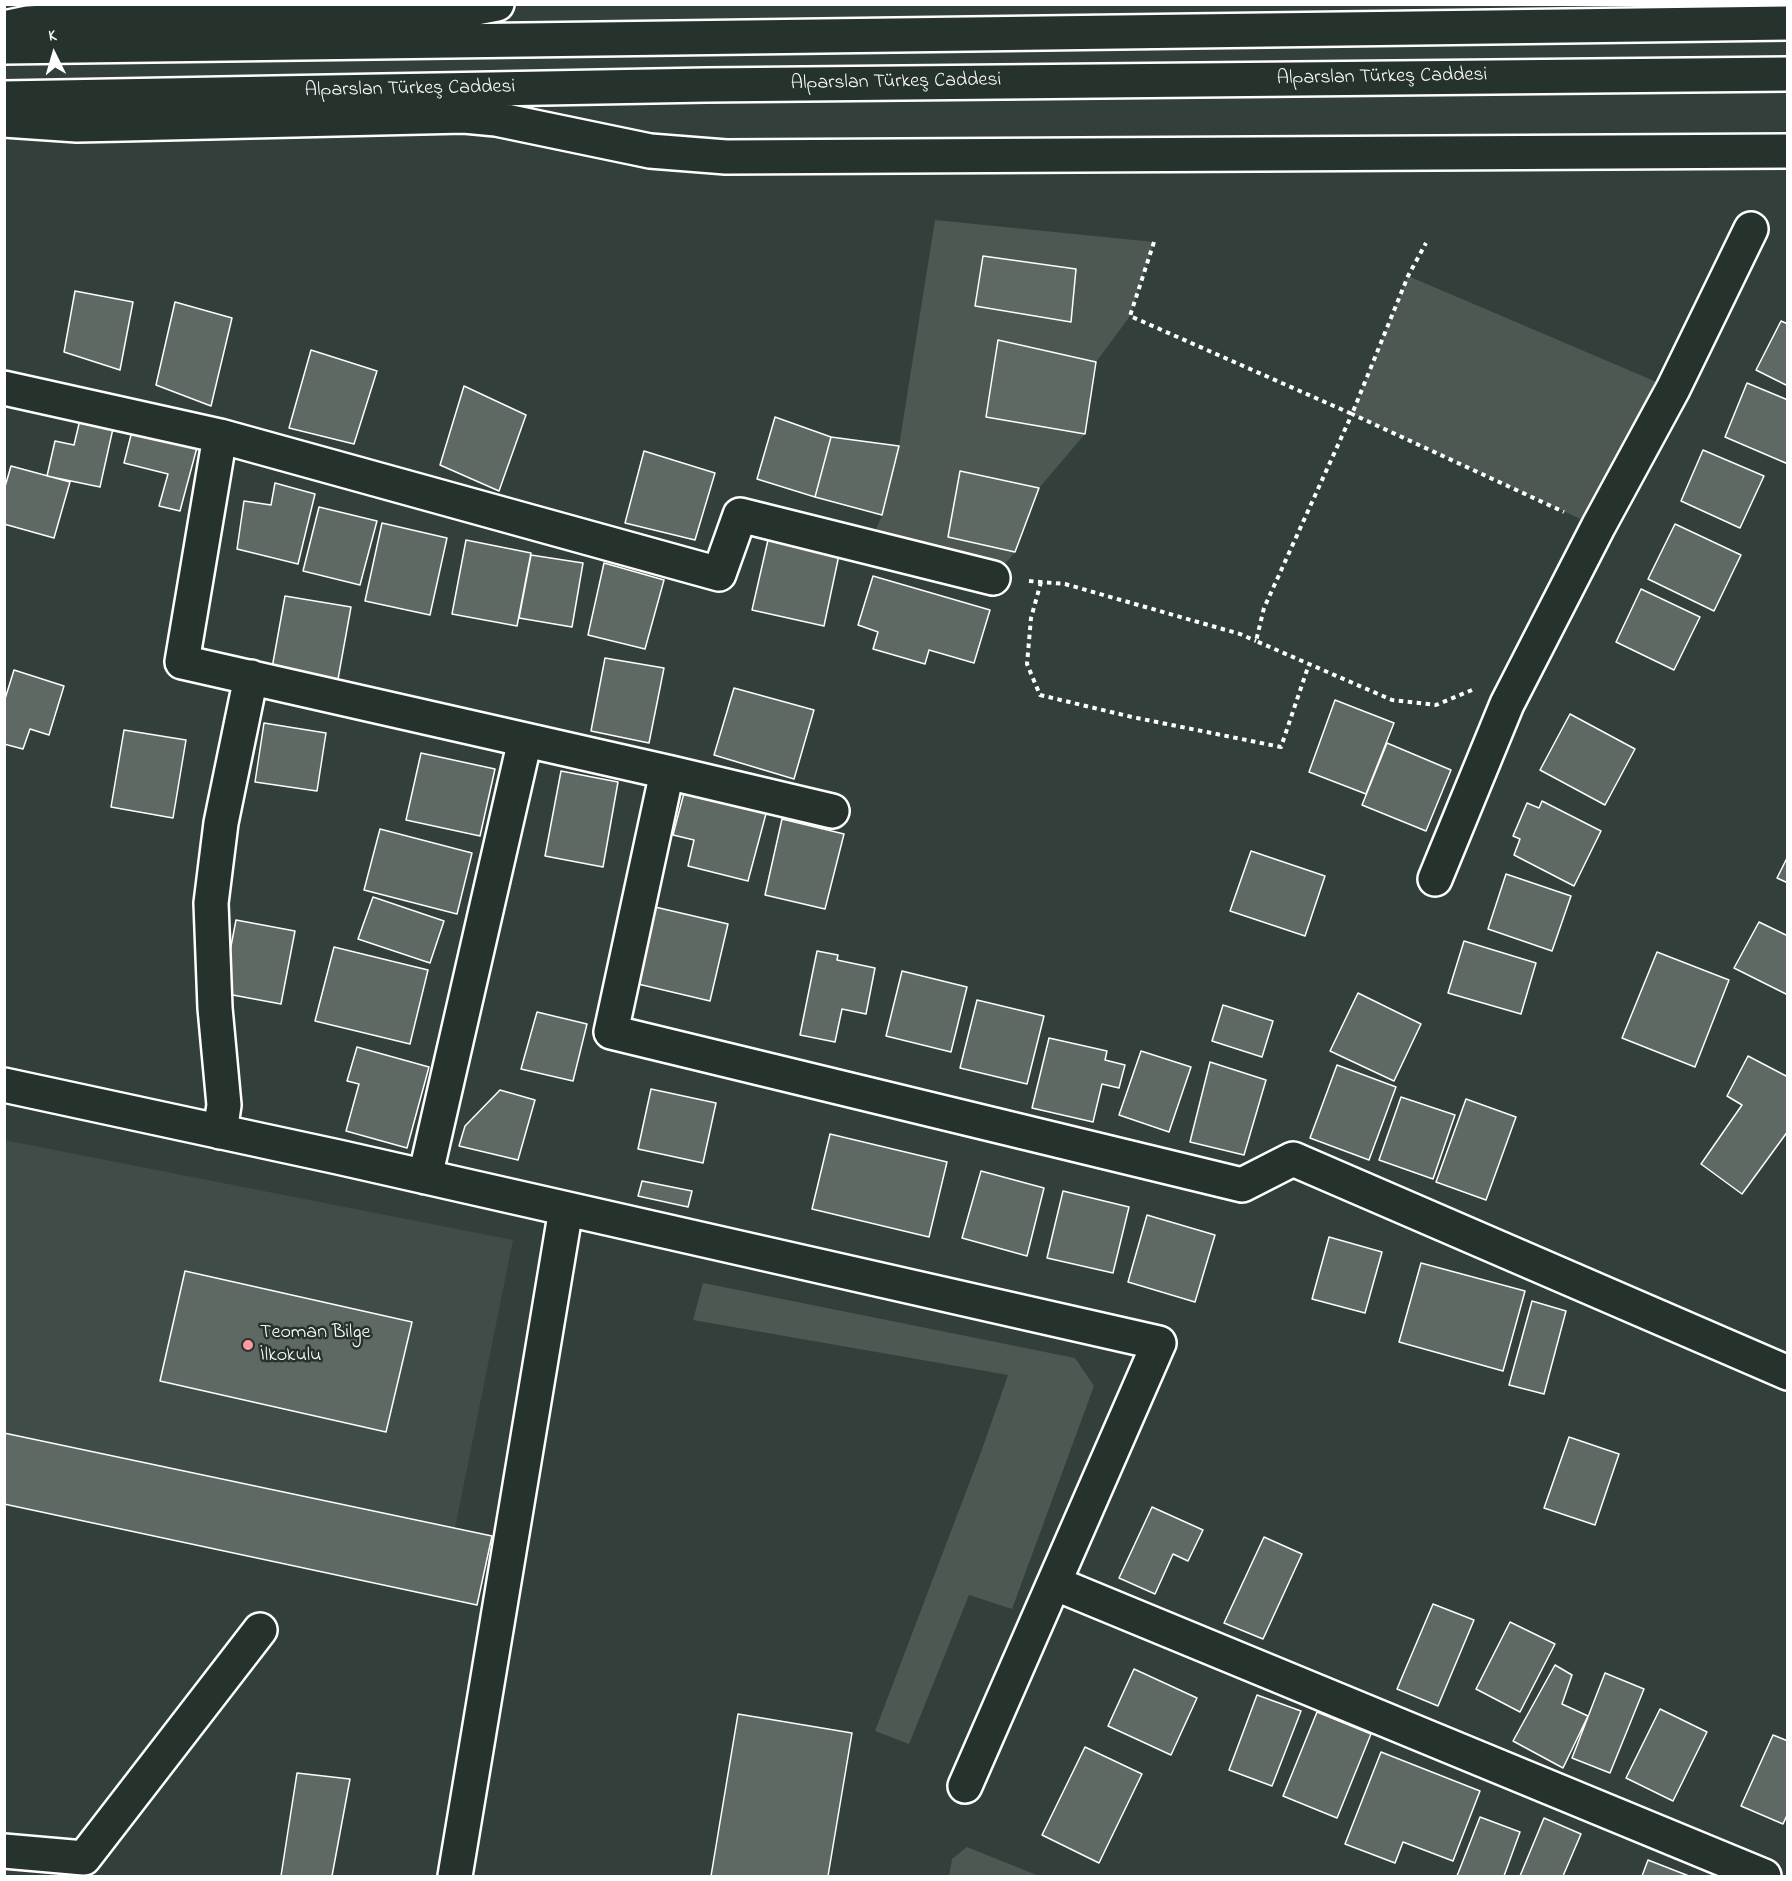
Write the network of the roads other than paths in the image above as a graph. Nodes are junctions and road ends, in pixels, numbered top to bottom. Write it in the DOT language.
graph roads {
  1 [pos="497,4"];
  2 [pos="1788,23"];
  3 [pos="4,27"];
  4 [pos="4,46"];
  5 [pos="1788,74"];
  6 [pos="4,98"];
  7 [pos="4,120"];
  8 [pos="1788,152"];
  9 [pos="1751,229"];
  10 [pos="4,388"];
  11 [pos="220,436"];
  12 [pos="993,578"];
  13 [pos="251,677"];
  14 [pos="525,740"];
  15 [pos="667,772"];
  16 [pos="832,811"];
  17 [pos="1435,879"];
  18 [pos="4,1085"];
  19 [pos="220,1132"];
  20 [pos="424,1177"];
  21 [pos="566,1209"];
  22 [pos="1788,1373"];
  23 [pos="1054,1583"];
  24 [pos="260,1630"];
  25 [pos="965,1786"];
  26 [pos="4,1851"];
  27 [pos="455,1876"];
  28 [pos="1764,1876"];
  1 -- 3 [label="street"];
  2 -- 4 [label="street"];
  5 -- 6 [label="street, Alparslan Türkeş Caddesi"];
  7 -- 8 [label="street"];
  9 -- 17 [label="street"];
  10 -- 11 [label="street"];
  11 -- 12 [label="street"];
  11 -- 13 [label="street"];
  13 -- 14 [label="street"];
  13 -- 19 [label="street"];
  14 -- 15 [label="street"];
  14 -- 20 [label="street"];
  15 -- 16 [label="street"];
  15 -- 22 [label="street"];
  18 -- 19 [label="street"];
  19 -- 20 [label="street"];
  20 -- 21 [label="street"];
  21 -- 23 [label="street"];
  21 -- 27 [label="street"];
  23 -- 25 [label="street"];
  23 -- 28 [label="street"];
  24 -- 26 [label="street"];
}
